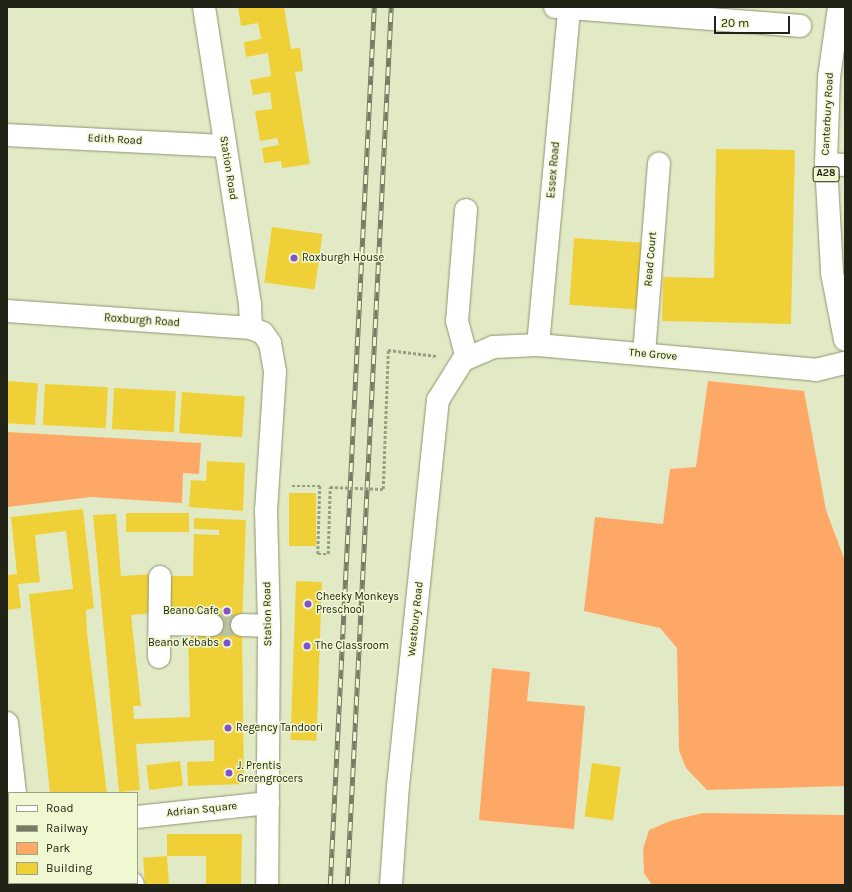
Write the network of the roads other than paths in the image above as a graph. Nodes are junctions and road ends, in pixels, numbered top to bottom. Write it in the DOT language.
graph roads {
  1 [pos="204,7"];
  2 [pos="839,7"];
  3 [pos="562,8"];
  4 [pos="800,26"];
  5 [pos="7,135"];
  6 [pos="224,146"];
  7 [pos="659,164"];
  8 [pos="835,165"];
  9 [pos="466,210"];
  10 [pos="7,311"];
  11 [pos="251,328"];
  12 [pos="845,340"];
  13 [pos="270,343"];
  14 [pos="538,345"];
  15 [pos="644,354"];
  16 [pos="465,359"];
  17 [pos="845,363"];
  18 [pos="160,577"];
  19 [pos="160,624"];
  20 [pos="212,625"];
  21 [pos="242,626"];
  22 [pos="269,626"];
  23 [pos="159,657"];
  24 [pos="7,723"];
  25 [pos="15,792"];
  26 [pos="268,803"];
  27 [pos="138,817"];
  28 [pos="267,885"];
  29 [pos="391,885"];
  1 -- 6 [label="main road, Station Road"];
  2 -- 8 [label="main road, Canterbury Road / A28"];
  3 -- 4 [label="main road"];
  3 -- 14 [label="main road, Essex Road"];
  5 -- 6 [label="main road, Edith Road"];
  6 -- 11 [label="main road, Station Road"];
  7 -- 15 [label="main road, Read Court"];
  8 -- 12 [label="main road, Canterbury Road / A28"];
  9 -- 16 [label="main road"];
  10 -- 11 [label="main road, Roxburgh Road"];
  11 -- 13 [label="main road, Roxburgh Road"];
  13 -- 22 [label="main road, Station Road"];
  14 -- 15 [label="main road, The Grove"];
  14 -- 16 [label="main road, The Grove"];
  15 -- 17 [label="main road, The Grove"];
  16 -- 29 [label="main road, Westbury Road"];
  18 -- 19 [label="main road"];
  19 -- 20 [label="main road"];
  19 -- 23 [label="main road"];
  21 -- 22 [label="main road"];
  22 -- 26 [label="main road, Station Road"];
  24 -- 25 [label="main road"];
  26 -- 27 [label="main road, Adrian Square"];
  26 -- 28 [label="main road, Station Road"];
}
